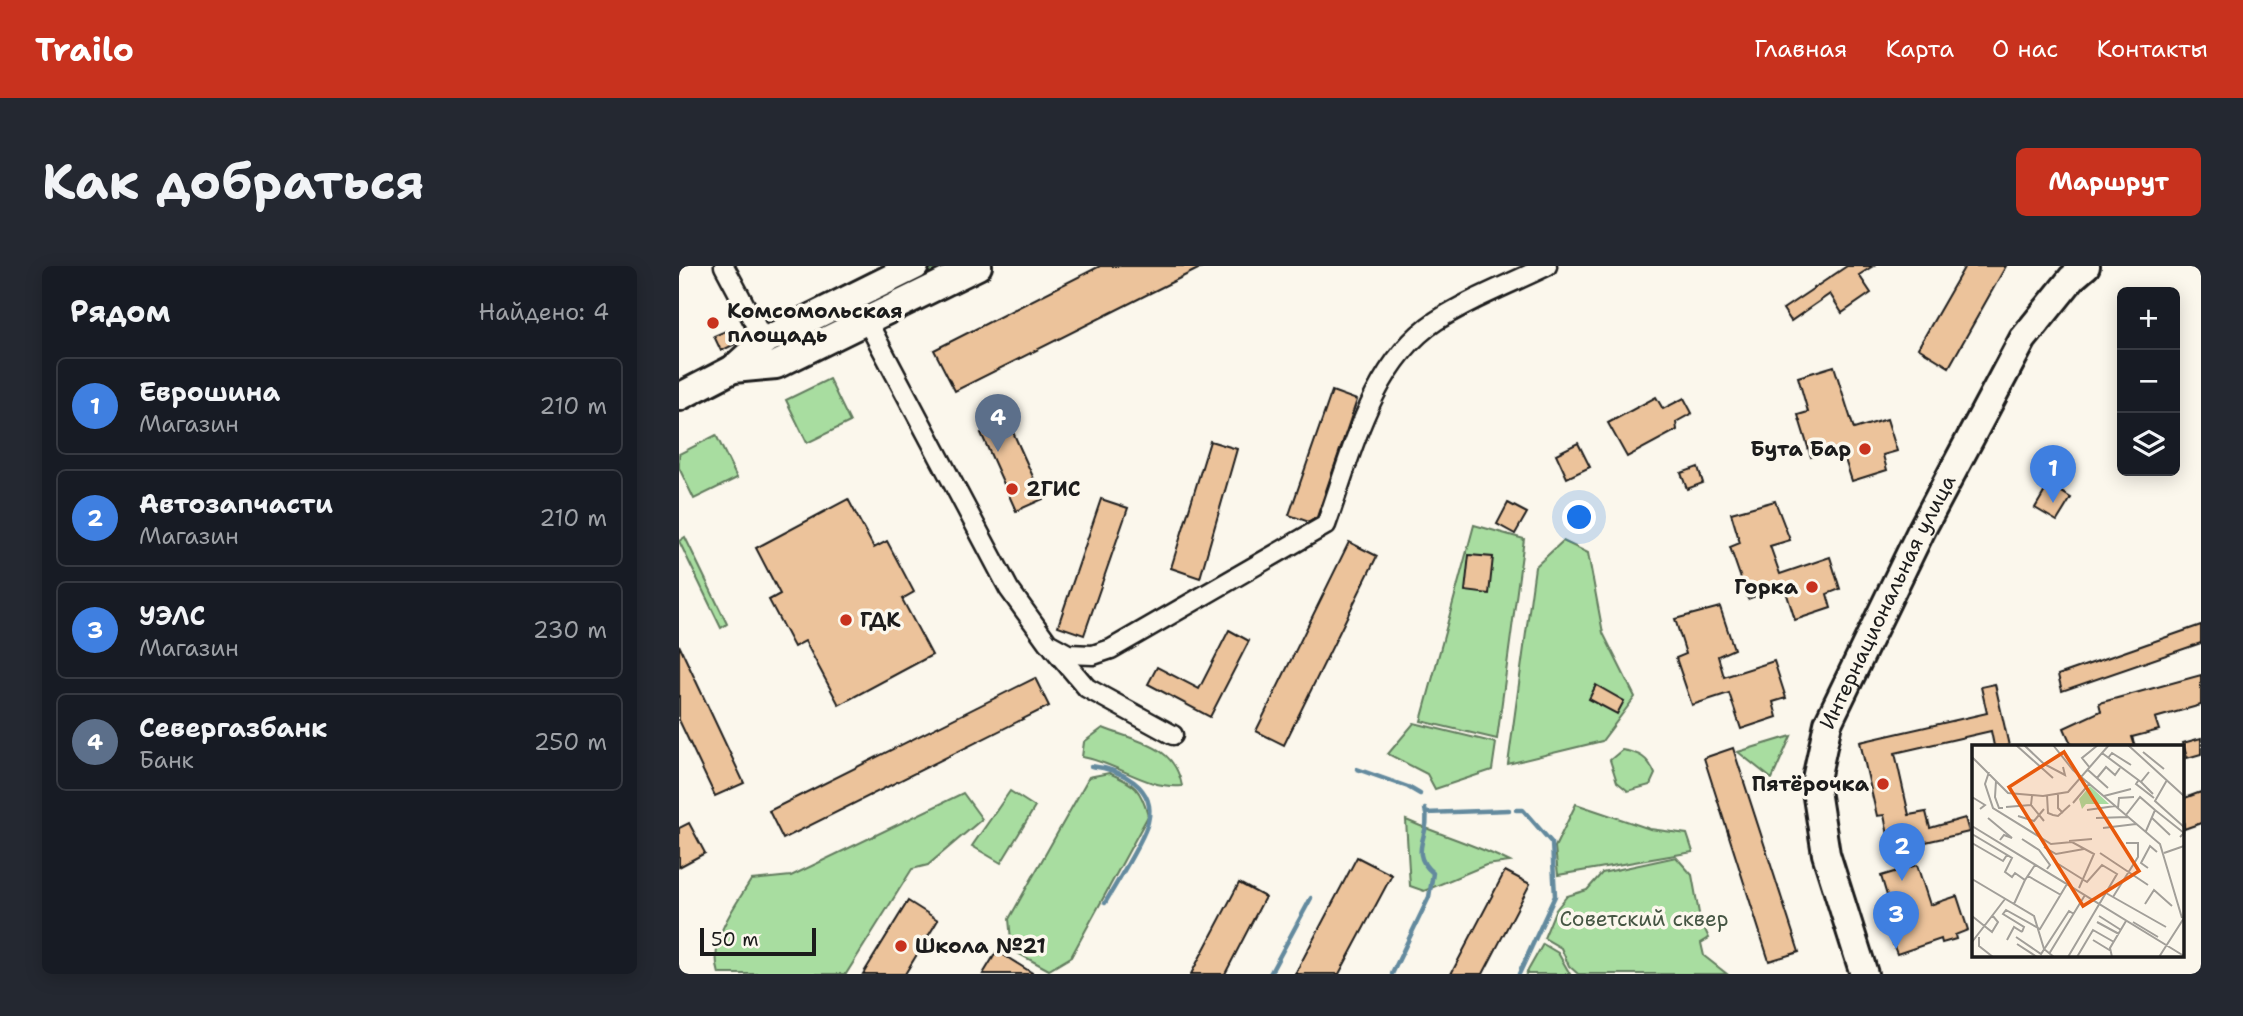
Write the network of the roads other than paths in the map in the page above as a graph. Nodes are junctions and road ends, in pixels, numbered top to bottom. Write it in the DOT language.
graph roads {
  1 [pos="915,266"];
  2 [pos="978,266"];
  3 [pos="1547,266"];
  4 [pos="2086,266"];
  5 [pos="726,270"];
  6 [pos="867,321"];
  7 [pos="764,341"];
  8 [pos="733,369"];
  9 [pos="679,397"];
  10 [pos="1048,643"];
  11 [pos="1173,735"];
  12 [pos="1864,974"];
  1 -- 7 [label="main road"];
  2 -- 6 [label="main road"];
  3 -- 10 [label="street"];
  4 -- 12 [label="main road, Интернациональная улица"];
  5 -- 7 [label="street"];
  6 -- 8 [label="main road"];
  6 -- 10 [label="street"];
  7 -- 8 [label="main road"];
  8 -- 9 [label="main road"];
  10 -- 11 [label="street"];
}
